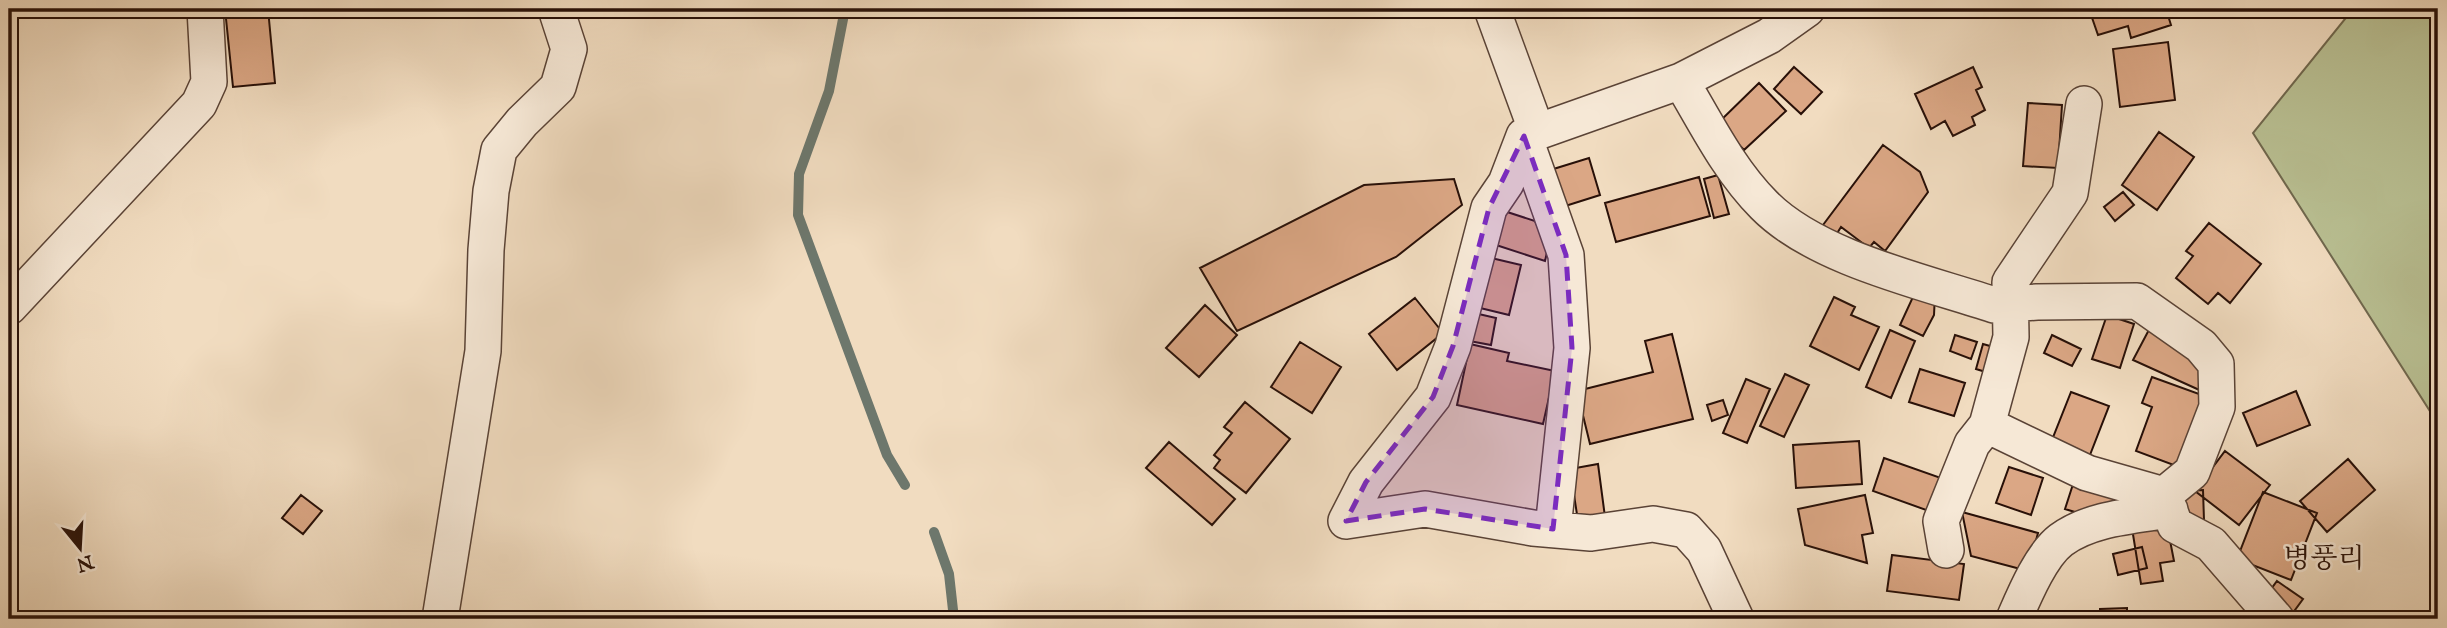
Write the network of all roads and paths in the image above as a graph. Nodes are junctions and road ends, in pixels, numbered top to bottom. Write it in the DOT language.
graph roads {
  1 [pos="205,9"];
  2 [pos="556,9"];
  3 [pos="1493,9"];
  4 [pos="1807,9"];
  5 [pos="1681,81"];
  6 [pos="2084,104"];
  7 [pos="2009,304"];
  8 [pos="9,307"];
  9 [pos="1987,425"];
  10 [pos="2167,502"];
  11 [pos="1553,529"];
  12 [pos="1946,550"];
  13 [pos="440,619"];
  14 [pos="1736,619"];
  15 [pos="2014,619"];
  16 [pos="2276,619"];
  1 -- 8 [label="street"];
  2 -- 13 [label="street"];
  3 -- 5 [label="street"];
  4 -- 5 [label="street"];
  5 -- 7 [label="street"];
  6 -- 7 [label="street"];
  7 -- 9 [label="street"];
  7 -- 10 [label="street"];
  9 -- 10 [label="street"];
  9 -- 12 [label="street"];
  10 -- 15 [label="street"];
  10 -- 16 [label="street"];
  11 -- 11 [label="street"];
  11 -- 14 [label="street"];
}
